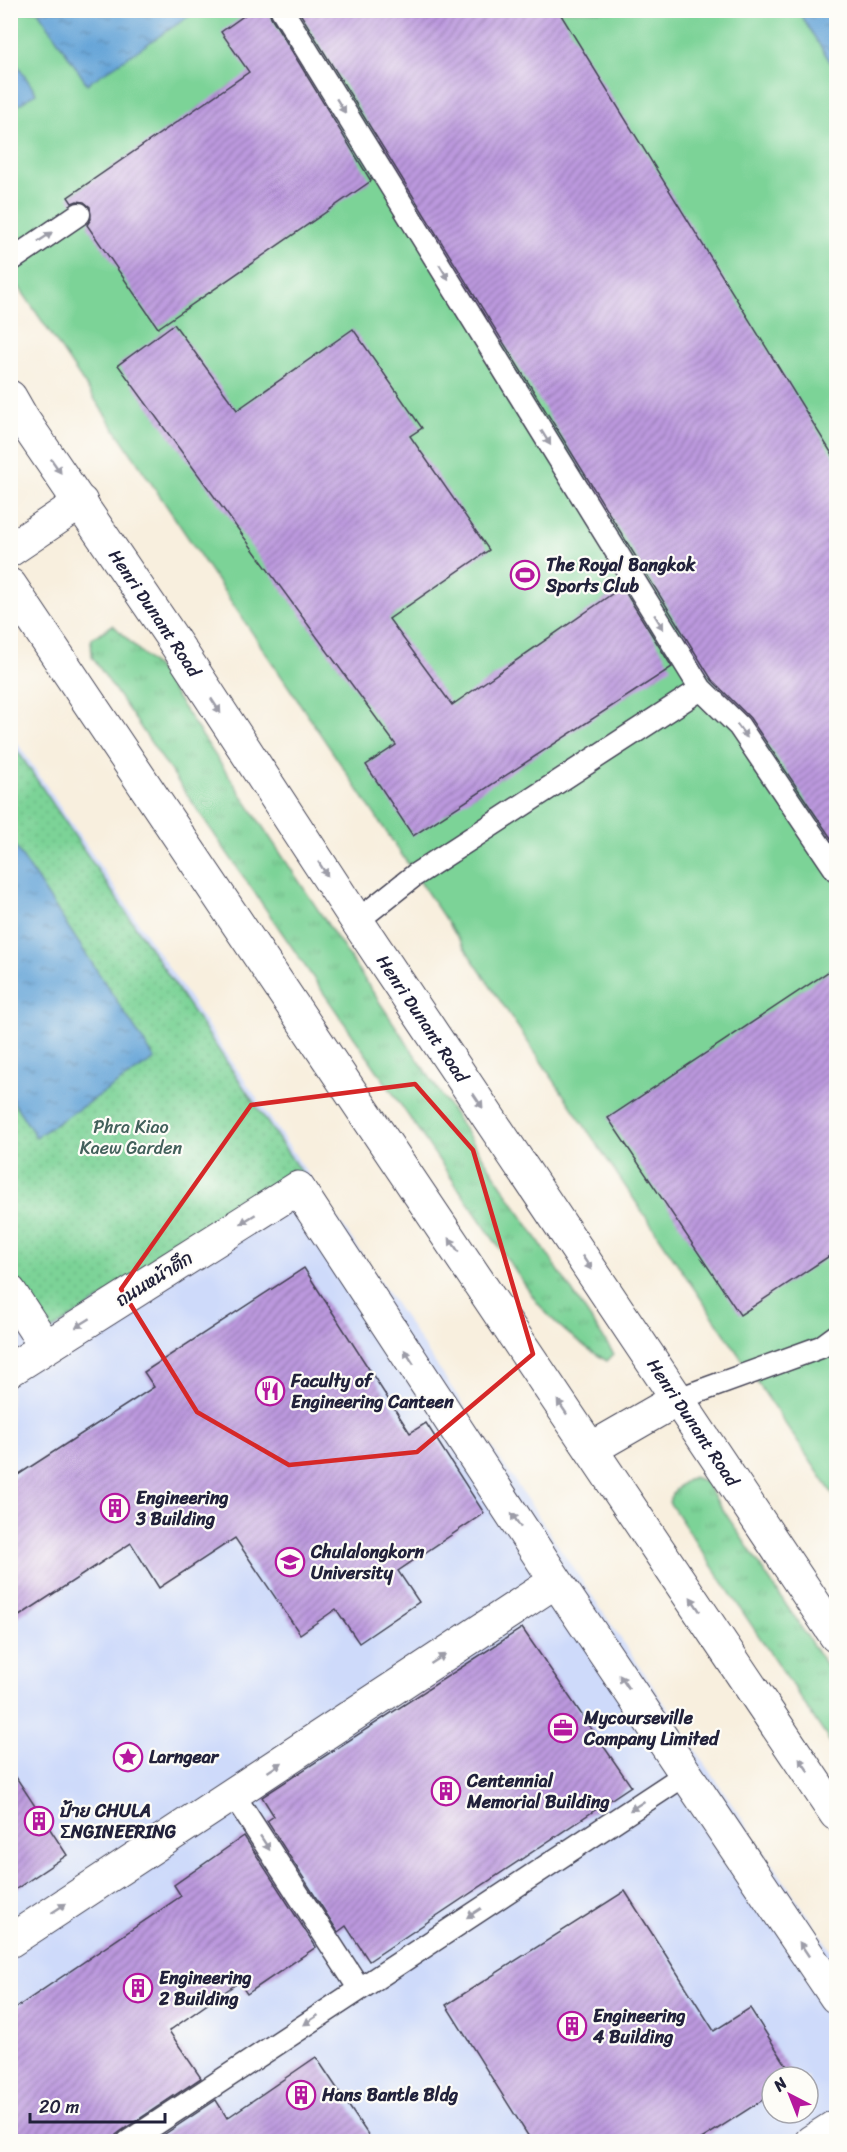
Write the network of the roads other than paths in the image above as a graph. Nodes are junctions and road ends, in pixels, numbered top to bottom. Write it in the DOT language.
graph roads {
  1 [pos="282,10"];
  2 [pos="79,214"];
  3 [pos="10,261"];
  4 [pos="10,398"];
  5 [pos="81,502"];
  6 [pos="10,550"];
  7 [pos="10,585"];
  8 [pos="701,689"];
  9 [pos="837,870"];
  10 [pos="357,921"];
  11 [pos="10,1292"];
  12 [pos="837,1336"];
  13 [pos="46,1347"];
  14 [pos="10,1370"];
  15 [pos="678,1399"];
  16 [pos="591,1449"];
  17 [pos="556,1581"];
  18 [pos="837,1636"];
  19 [pos="686,1774"];
  20 [pos="232,1794"];
  21 [pos="837,1814"];
  22 [pos="10,1941"];
  23 [pos="359,1988"];
  24 [pos="837,1997"];
  25 [pos="837,2126"];
  26 [pos="128,2142"];
  27 [pos="811,2142"];
  1 -- 8 [label="lane, one-way"];
  3 -- 2 [label="lane, one-way"];
  4 -- 5 [label="main road, Henri Dunant Road, one-way"];
  5 -- 6 [label="main road"];
  5 -- 10 [label="main road, Henri Dunant Road, one-way"];
  16 -- 7 [label="main road, one-way"];
  8 -- 9 [label="lane, one-way"];
  8 -- 10 [label="lane"];
  10 -- 15 [label="main road, Henri Dunant Road, one-way"];
  11 -- 13 [label="main road"];
  12 -- 15 [label="lane"];
  13 -- 14 [label="main road, ถนนหน้าตึก"];
  17 -- 13 [label="main road, ถนนหน้าตึก, one-way"];
  15 -- 16 [label="main road"];
  15 -- 18 [label="main road, Henri Dunant Road"];
  21 -- 16 [label="main road, one-way"];
  19 -- 17 [label="main road, one-way"];
  20 -- 17 [label="main road, one-way"];
  19 -- 23 [label="lane, one-way"];
  24 -- 19 [label="main road, one-way"];
  22 -- 20 [label="main road, one-way"];
  20 -- 23 [label="lane, one-way"];
  23 -- 26 [label="lane, one-way"];
  25 -- 27 [label="main road"];
}
